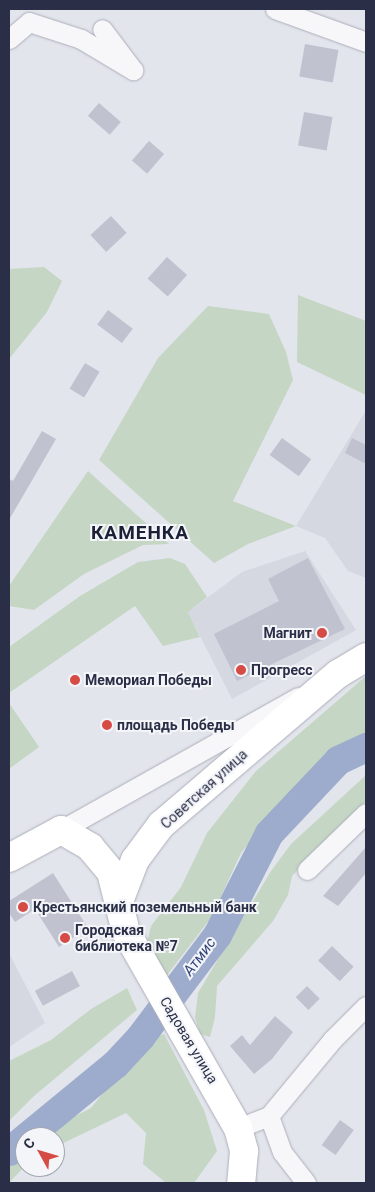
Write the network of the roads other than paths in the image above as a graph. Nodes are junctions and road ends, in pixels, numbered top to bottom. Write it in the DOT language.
graph roads {
  1 [pos="274,9"];
  2 [pos="102,29"];
  3 [pos="9,39"];
  4 [pos="366,42"];
  5 [pos="366,657"];
  6 [pos="338,674"];
  7 [pos="366,813"];
  8 [pos="61,830"];
  9 [pos="9,858"];
  10 [pos="307,870"];
  11 [pos="120,899"];
  12 [pos="366,1006"];
  13 [pos="269,1116"];
  14 [pos="238,1128"];
  15 [pos="241,1183"];
  16 [pos="306,1183"];
  1 -- 4 [label="street"];
  2 -- 3 [label="street"];
  5 -- 6 [label="main road, Советская улица"];
  6 -- 8 [label="street, Советская улица"];
  6 -- 11 [label="main road, Советская улица"];
  7 -- 10 [label="street"];
  8 -- 9 [label="main road, Советская улица"];
  8 -- 11 [label="main road"];
  11 -- 14 [label="main road, Садовая улица"];
  12 -- 13 [label="street"];
  13 -- 14 [label="street"];
  13 -- 16 [label="street"];
  14 -- 15 [label="main road, Садовая улица"];
}
